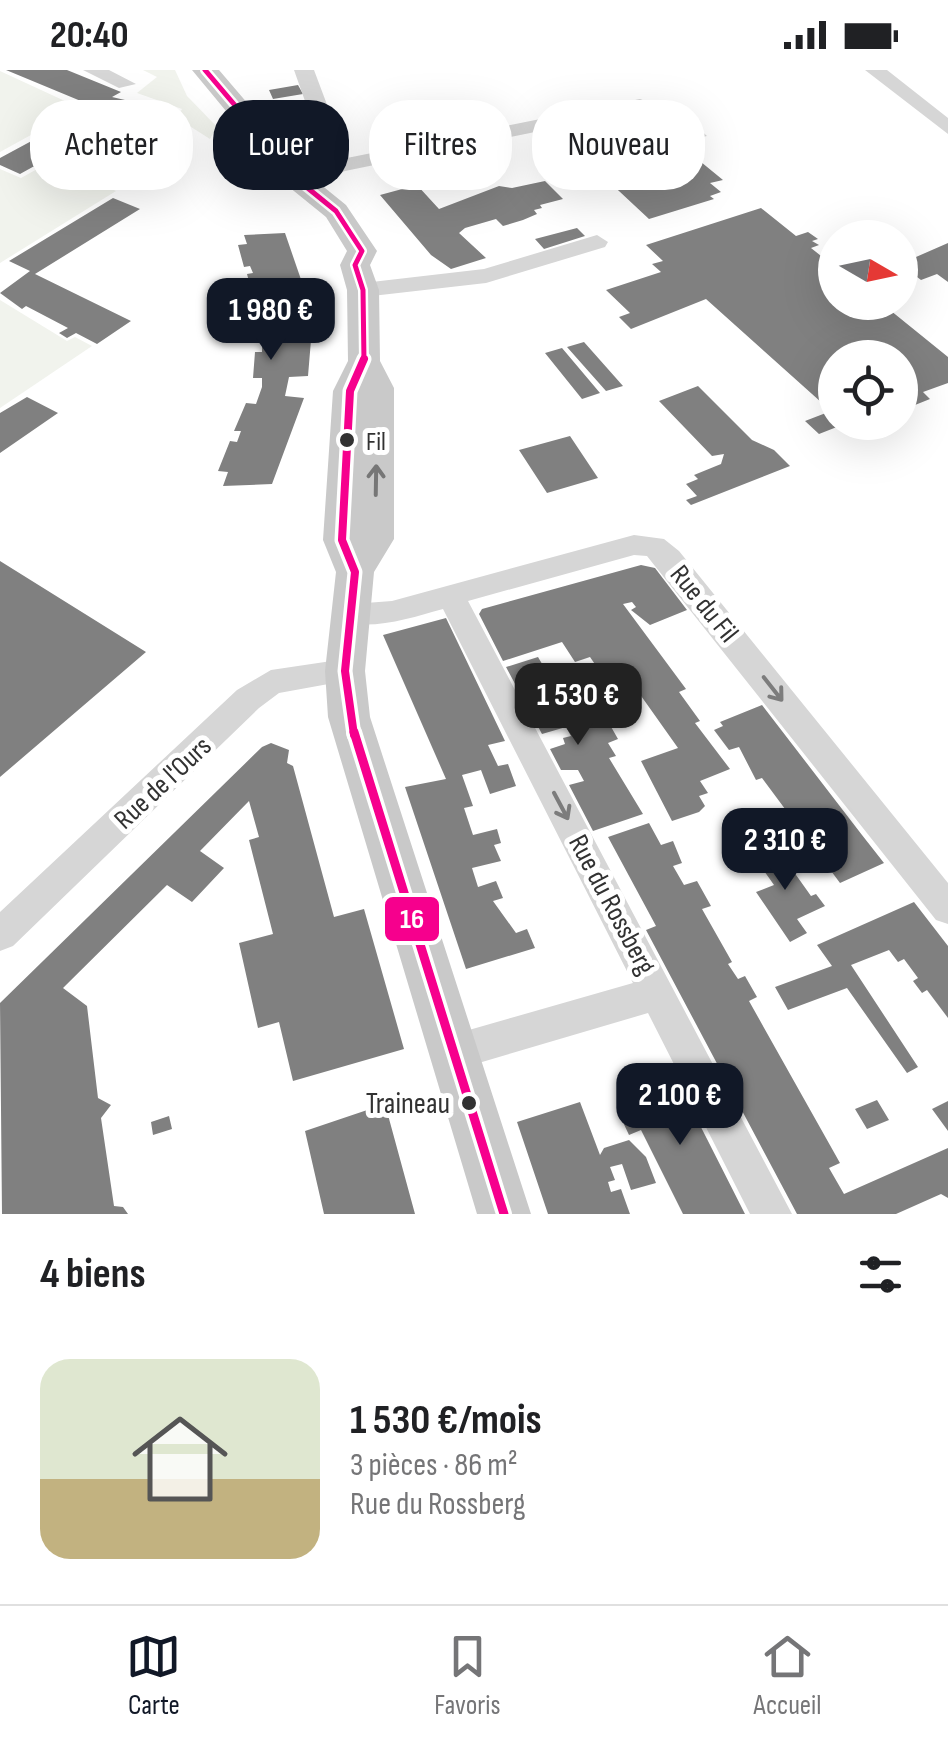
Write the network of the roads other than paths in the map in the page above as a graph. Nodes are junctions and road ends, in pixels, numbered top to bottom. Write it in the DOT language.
graph roads {
  1 [pos="93,70"];
  2 [pos="205,70"];
  3 [pos="304,70"];
  4 [pos="875,70"];
  5 [pos="126,84"];
  6 [pos="230,100"];
  7 [pos="315,100"];
  8 [pos="532,127"];
  9 [pos="948,128"];
  10 [pos="349,164"];
  11 [pos="299,190"];
  12 [pos="597,242"];
  13 [pos="359,277"];
  14 [pos="451,596"];
  15 [pos="349,613"];
  16 [pos="345,671"];
  17 [pos="948,910"];
  18 [pos="0,935"];
  19 [pos="659,993"];
  20 [pos="455,1052"];
  21 [pos="504,1214"];
  22 [pos="772,1214"];
  1 -- 5 [label="street"];
  2 -- 6 [label="main road"];
  3 -- 7 [label="street"];
  4 -- 9 [label="street"];
  8 -- 10 [label="street"];
  11 -- 13 [label="main road"];
  12 -- 13 [label="street"];
  13 -- 15 [label="main road"];
  14 -- 15 [label="street, Rue du Fil"];
  14 -- 17 [label="street, Rue du Fil, one-way"];
  14 -- 19 [label="street, Rue du Rossberg, one-way"];
  15 -- 16 [label="main road"];
  16 -- 18 [label="street, Rue de l'Ours"];
  16 -- 20 [label="main road"];
  19 -- 20 [label="street"];
  19 -- 22 [label="street, Rue du Rossberg"];
  20 -- 21 [label="main road"];
}
